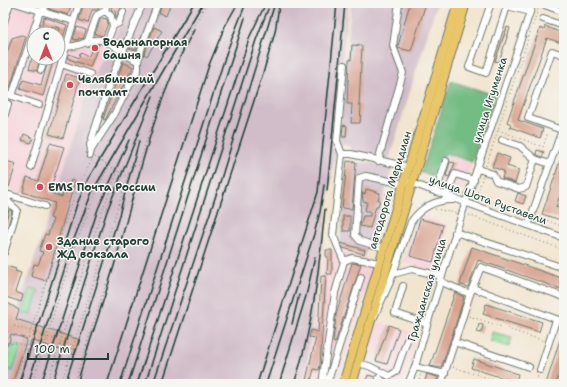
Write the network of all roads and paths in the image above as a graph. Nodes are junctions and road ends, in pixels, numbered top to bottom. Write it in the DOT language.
graph roads {
  1 [pos="10,3"];
  2 [pos="15,3"];
  3 [pos="46,3"];
  4 [pos="79,3"];
  5 [pos="107,3"];
  6 [pos="143,3"];
  7 [pos="158,3"];
  8 [pos="207,3"];
  9 [pos="400,3"];
  10 [pos="458,3"];
  11 [pos="466,3"];
  12 [pos="491,3"];
  13 [pos="533,3"];
  14 [pos="539,3"];
  15 [pos="41,11"];
  16 [pos="105,11"];
  17 [pos="123,12"];
  18 [pos="530,12"];
  19 [pos="564,12"];
  20 [pos="543,19"];
  21 [pos="73,21"];
  22 [pos="3,25"];
  23 [pos="113,26"];
  24 [pos="564,26"];
  25 [pos="109,37"];
  26 [pos="88,43"];
  27 [pos="66,45"];
  28 [pos="66,48"];
  29 [pos="123,52"];
  30 [pos="564,55"];
  31 [pos="138,62"];
  32 [pos="344,65"];
  33 [pos="42,66"];
  34 [pos="59,66"];
  35 [pos="66,66"];
  36 [pos="41,70"];
  37 [pos="90,74"];
  38 [pos="3,93"];
  39 [pos="12,96"];
  40 [pos="3,102"];
  41 [pos="39,105"];
  42 [pos="3,121"];
  43 [pos="550,126"];
  44 [pos="498,130"];
  45 [pos="502,140"];
  46 [pos="92,154"];
  47 [pos="342,154"];
  48 [pos="535,159"];
  49 [pos="378,161"];
  50 [pos="446,161"];
  51 [pos="550,164"];
  52 [pos="109,166"];
  53 [pos="31,167"];
  54 [pos="409,167"];
  55 [pos="481,170"];
  56 [pos="118,171"];
  57 [pos="126,177"];
  58 [pos="440,177"];
  59 [pos="474,180"];
  60 [pos="451,181"];
  61 [pos="407,183"];
  62 [pos="436,192"];
  63 [pos="469,194"];
  64 [pos="6,196"];
  65 [pos="446,196"];
  66 [pos="476,196"];
  67 [pos="462,201"];
  68 [pos="472,205"];
  69 [pos="45,206"];
  70 [pos="3,214"];
  71 [pos="532,215"];
  72 [pos="528,225"];
  73 [pos="564,227"];
  74 [pos="455,232"];
  75 [pos="564,238"];
  76 [pos="384,248"];
  77 [pos="564,250"];
  78 [pos="4,253"];
  79 [pos="344,261"];
  80 [pos="380,263"];
  81 [pos="564,268"];
  82 [pos="393,274"];
  83 [pos="361,276"];
  84 [pos="440,278"];
  85 [pos="107,281"];
  86 [pos="403,286"];
  87 [pos="472,291"];
  88 [pos="564,297"];
  89 [pos="464,314"];
  90 [pos="556,320"];
  91 [pos="371,322"];
  92 [pos="564,322"];
  93 [pos="427,324"];
  94 [pos="14,326"];
  95 [pos="48,337"];
  96 [pos="407,340"];
  97 [pos="61,342"];
  98 [pos="454,342"];
  99 [pos="548,342"];
  100 [pos="3,345"];
  101 [pos="46,345"];
  102 [pos="26,346"];
  103 [pos="59,349"];
  104 [pos="72,353"];
  105 [pos="358,363"];
  106 [pos="448,365"];
  107 [pos="415,367"];
  108 [pos="529,367"];
  109 [pos="423,369"];
  110 [pos="540,370"];
  111 [pos="445,374"];
  112 [pos="380,378"];
  113 [pos="14,384"];
  114 [pos="32,384"];
  115 [pos="47,384"];
  116 [pos="61,384"];
  117 [pos="74,384"];
  118 [pos="322,384"];
  119 [pos="327,384"];
  120 [pos="343,384"];
  121 [pos="352,384"];
  122 [pos="386,384"];
  123 [pos="408,384"];
  124 [pos="418,384"];
  125 [pos="441,384"];
  126 [pos="507,384"];
  127 [pos="520,384"];
  128 [pos="537,384"];
  1 -- 22 [label="street"];
  2 -- 15 [label="street"];
  3 -- 15 [label="street"];
  4 -- 21 [label="street"];
  5 -- 16 [label="street"];
  6 -- 29 [label="street"];
  7 -- 31 [label="street"];
  8 -- 57 [label="path"];
  9 -- 49 [label="street"];
  10 -- 54 [label="main road, автодорога Меридиан"];
  11 -- 61 [label="main road, автодорога Меридиан"];
  12 -- 18 [label="street"];
  13 -- 18 [label="street, улица Игуменка"];
  14 -- 19 [label="street"];
  14 -- 44 [label="path"];
  15 -- 21 [label="street"];
  15 -- 39 [label="street"];
  16 -- 23 [label="street"];
  16 -- 26 [label="street"];
  17 -- 23 [label="street"];
  18 -- 55 [label="street, улица Игуменка"];
  20 -- 24 [label="street"];
  21 -- 27 [label="street"];
  23 -- 25 [label="street"];
  26 -- 28 [label="street"];
  26 -- 29 [label="street"];
  29 -- 31 [label="street"];
  29 -- 46 [label="street"];
  30 -- 43 [label="street"];
  31 -- 46 [label="street"];
  32 -- 47 [label="street"];
  33 -- 36 [label="street"];
  34 -- 53 [label="street"];
  35 -- 37 [label="street"];
  38 -- 39 [label="street"];
  39 -- 41 [label="street"];
  40 -- 42 [label="street"];
  43 -- 44 [label="path"];
  43 -- 51 [label="street"];
  44 -- 55 [label="path"];
  45 -- 48 [label="street"];
  46 -- 52 [label="path"];
  46 -- 102 [label="path"];
  47 -- 49 [label="street"];
  47 -- 79 [label="street"];
  48 -- 51 [label="street"];
  48 -- 55 [label="street"];
  49 -- 54 [label="street"];
  50 -- 58 [label="street"];
  51 -- 71 [label="street"];
  52 -- 56 [label="path"];
  52 -- 114 [label="path"];
  54 -- 61 [label="main road, автодорога Меридиан"];
  55 -- 59 [label="street, улица Игуменка"];
  55 -- 66 [label="path"];
  56 -- 57 [label="path"];
  56 -- 115 [label="path"];
  57 -- 116 [label="path"];
  58 -- 60 [label="street"];
  58 -- 62 [label="street"];
  59 -- 60 [label="street"];
  59 -- 63 [label="street, улица Игуменка"];
  60 -- 65 [label="street"];
  61 -- 62 [label="street, улица Шота Руставели"];
  61 -- 76 [label="main road, автодорога Меридиан"];
  61 -- 76 [label="street, улица Шота Руставели"];
  61 -- 91 [label="main road, автодорога Меридиан"];
  62 -- 65 [label="street, улица Шота Руставели"];
  63 -- 66 [label="path"];
  63 -- 67 [label="street, улица Игуменка"];
  64 -- 69 [label="street"];
  64 -- 70 [label="street"];
  64 -- 78 [label="street"];
  65 -- 67 [label="street, улица Шота Руставели"];
  66 -- 68 [label="path"];
  66 -- 71 [label="path"];
  67 -- 68 [label="street, улица Шота Руставели"];
  67 -- 74 [label="street, Гражданская улица"];
  67 -- 82 [label="street"];
  68 -- 72 [label="street, улица Шота Руставели"];
  68 -- 77 [label="path"];
  71 -- 72 [label="street"];
  71 -- 73 [label="path"];
  72 -- 75 [label="street, улица Шота Руставели"];
  74 -- 81 [label="street"];
  74 -- 84 [label="street, Гражданская улица"];
  76 -- 80 [label="main road, автодорога Меридиан"];
  79 -- 80 [label="street"];
  79 -- 118 [label="street"];
  80 -- 120 [label="main road, автодорога Меридиан"];
  82 -- 84 [label="street"];
  82 -- 91 [label="street"];
  83 -- 119 [label="street"];
  84 -- 87 [label="street"];
  84 -- 93 [label="street, Гражданская улица"];
  85 -- 117 [label="path"];
  86 -- 93 [label="street"];
  87 -- 88 [label="street"];
  87 -- 89 [label="street"];
  87 -- 90 [label="street"];
  89 -- 98 [label="street"];
  89 -- 99 [label="path"];
  90 -- 92 [label="street"];
  90 -- 99 [label="street"];
  91 -- 105 [label="main road, автодорога Меридиан"];
  93 -- 107 [label="street, Гражданская улица"];
  94 -- 95 [label="path, bridge"];
  95 -- 97 [label="path, bridge"];
  95 -- 101 [label="path"];
  96 -- 105 [label="street"];
  97 -- 103 [label="path"];
  97 -- 104 [label="path, bridge"];
  98 -- 106 [label="street"];
  98 -- 108 [label="street"];
  99 -- 110 [label="street"];
  100 -- 102 [label="path"];
  102 -- 113 [label="path"];
  105 -- 121 [label="main road, автодорога Меридиан"];
  106 -- 111 [label="street"];
  106 -- 126 [label="path"];
  107 -- 109 [label="street"];
  107 -- 123 [label="street, Гражданская улица"];
  109 -- 111 [label="street"];
  109 -- 124 [label="path"];
  110 -- 128 [label="path"];
  111 -- 125 [label="street"];
  112 -- 122 [label="street"];
  127 -- 128 [label="path"];
}
